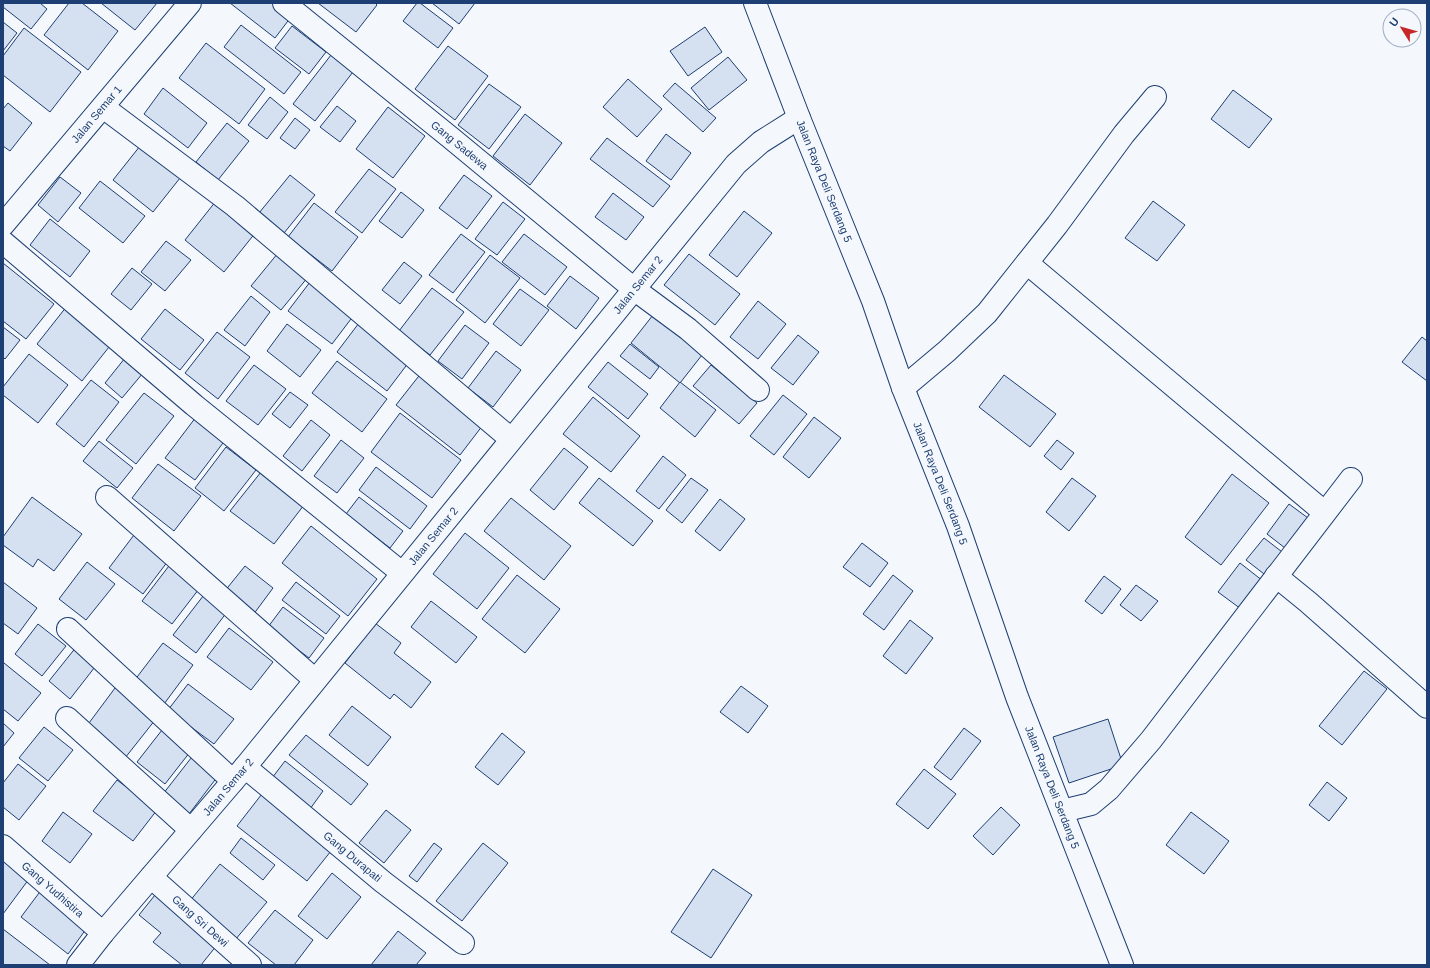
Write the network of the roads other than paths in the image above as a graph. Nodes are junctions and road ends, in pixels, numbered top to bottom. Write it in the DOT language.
graph roads {
  1 [pos="190,3"];
  2 [pos="284,3"];
  3 [pos="756,3"];
  4 [pos="1155,97"];
  5 [pos="103,107"];
  6 [pos="795,120"];
  7 [pos="3,225"];
  8 [pos="3,242"];
  9 [pos="1027,263"];
  10 [pos="634,289"];
  11 [pos="903,388"];
  12 [pos="758,390"];
  13 [pos="511,439"];
  14 [pos="1351,479"];
  15 [pos="107,497"];
  16 [pos="1324,512"];
  17 [pos="402,574"];
  18 [pos="1276,576"];
  19 [pos="68,629"];
  20 [pos="315,680"];
  21 [pos="1427,708"];
  22 [pos="67,718"];
  23 [pos="239,774"];
  24 [pos="1062,811"];
  25 [pos="191,830"];
  26 [pos="3,846"];
  27 [pos="151,877"];
  28 [pos="103,932"];
  29 [pos="463,943"];
  30 [pos="78,965"];
  31 [pos="250,965"];
  32 [pos="1122,965"];
  1 -- 5 [label="street, Jalan Semar 1"];
  2 -- 10 [label="street, Gang Sadewa"];
  3 -- 6 [label="street, Jalan Raya Deli Serdang 5"];
  4 -- 9 [label="street"];
  5 -- 7 [label="street, Jalan Semar 1"];
  5 -- 13 [label="street"];
  6 -- 10 [label="street, Jalan Semar 2"];
  6 -- 11 [label="street, Jalan Raya Deli Serdang 5"];
  8 -- 17 [label="street"];
  9 -- 11 [label="street"];
  9 -- 16 [label="street"];
  10 -- 12 [label="street, Gang Sadewa"];
  10 -- 13 [label="street, Jalan Semar 2"];
  11 -- 24 [label="street, Jalan Raya Deli Serdang 5"];
  13 -- 17 [label="street, Jalan Semar 2"];
  14 -- 16 [label="street"];
  15 -- 20 [label="street"];
  16 -- 18 [label="street"];
  17 -- 20 [label="street, Jalan Semar 2"];
  18 -- 21 [label="street"];
  18 -- 24 [label="street"];
  19 -- 23 [label="street, Gang Durapati"];
  20 -- 23 [label="street, Jalan Semar 2"];
  22 -- 25 [label="street"];
  23 -- 25 [label="street, Jalan Semar 2"];
  23 -- 29 [label="street, Gang Durapati"];
  24 -- 32 [label="street, Jalan Raya Deli Serdang 5"];
  25 -- 27 [label="street, Jalan Semar 2"];
  26 -- 28 [label="street, Gang Yudhistira"];
  27 -- 28 [label="street, Jalan Semar 2"];
  27 -- 31 [label="street, Gang Sri Dewi"];
  28 -- 30 [label="street, Jalan Semar 2"];
}
